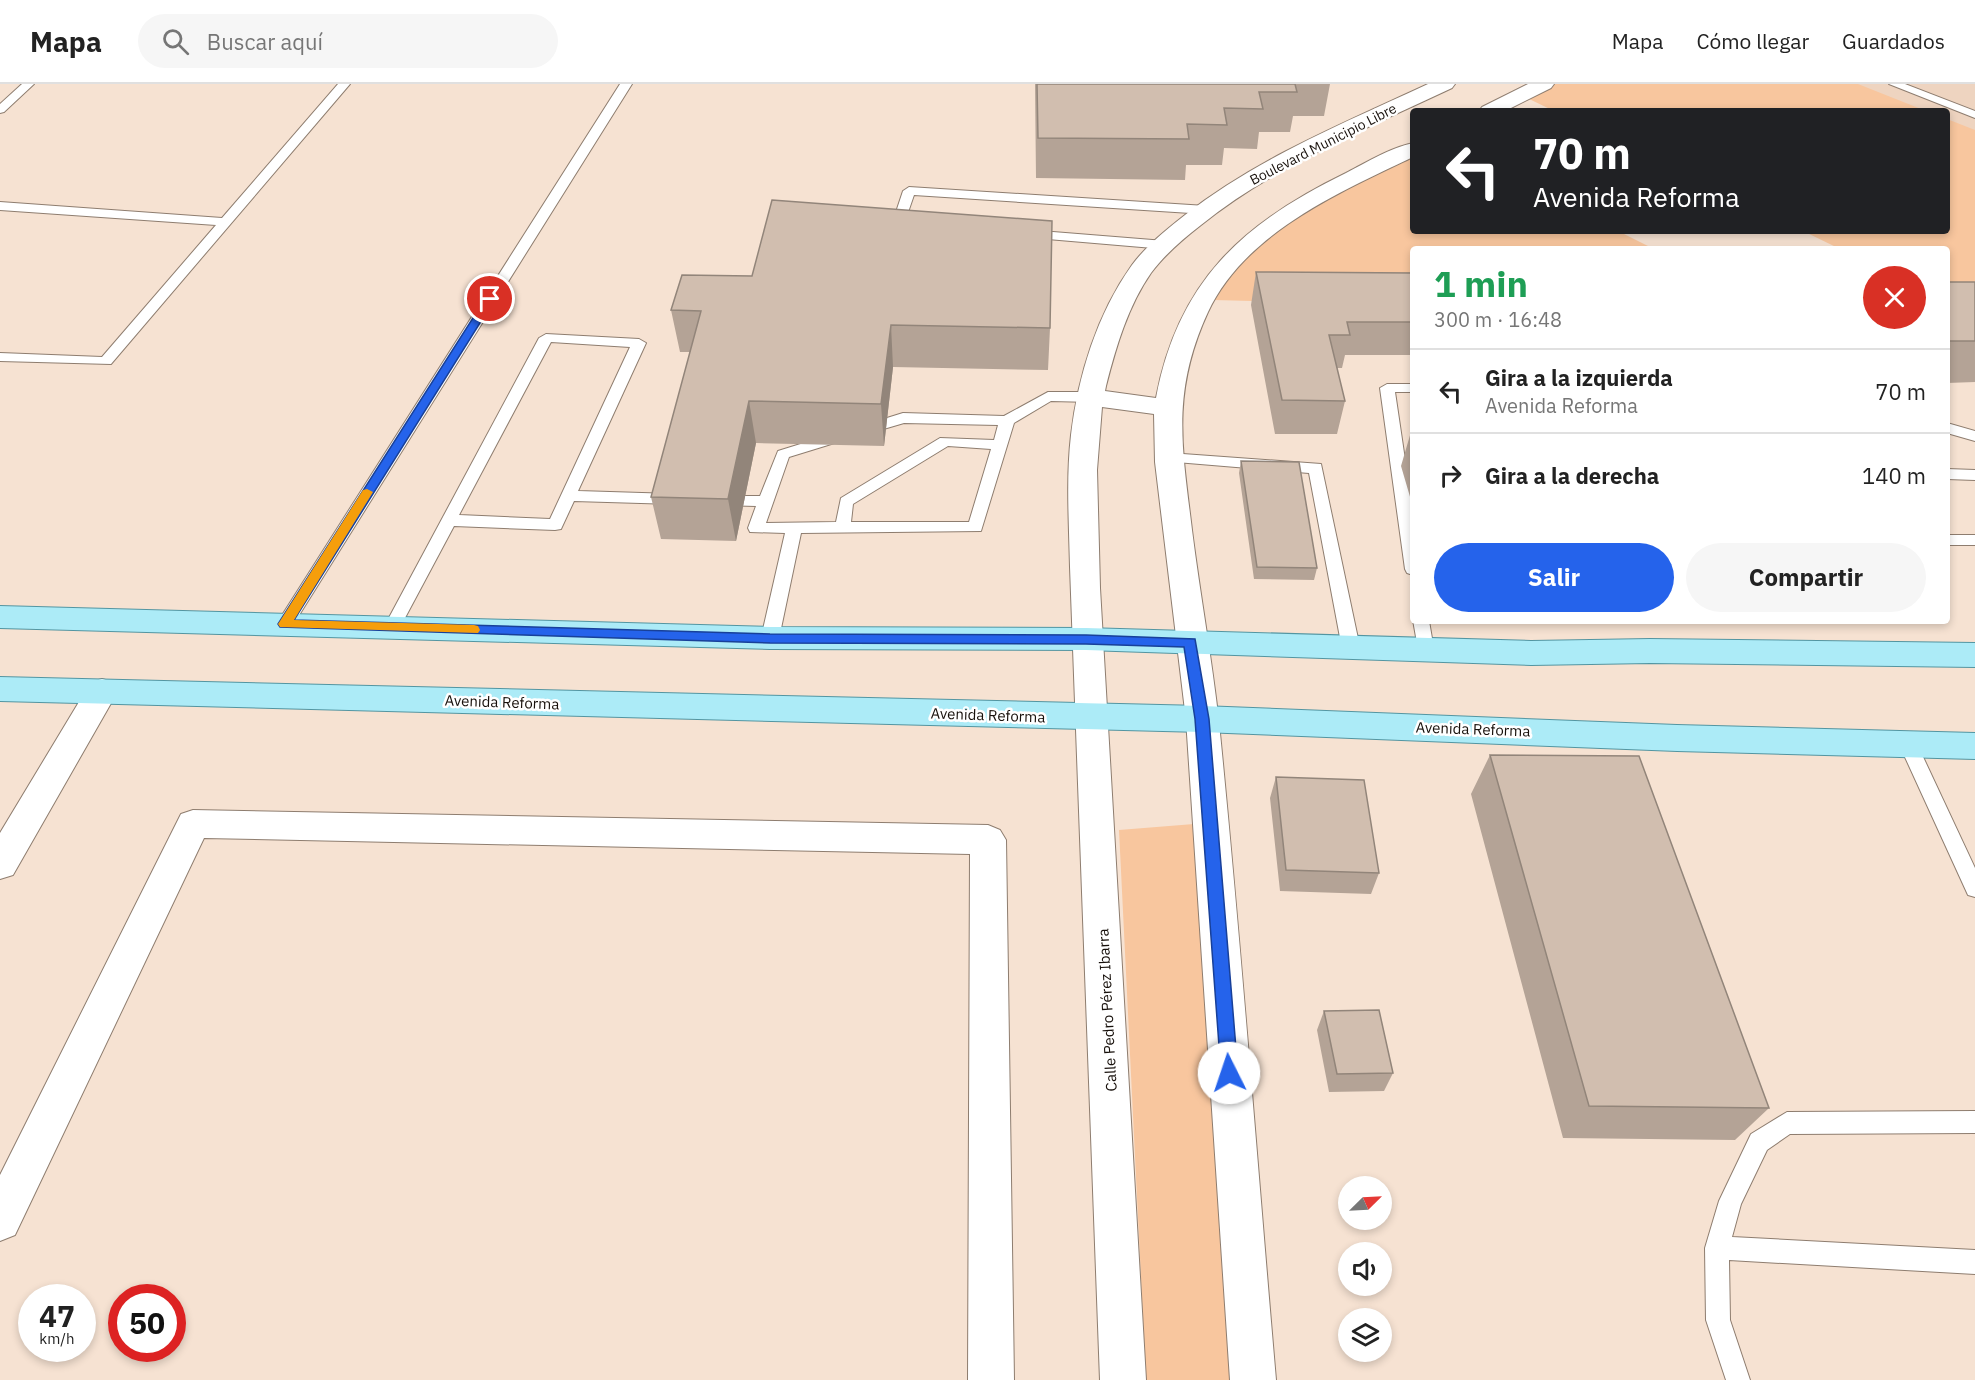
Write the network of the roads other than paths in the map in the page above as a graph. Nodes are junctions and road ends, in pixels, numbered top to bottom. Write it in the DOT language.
graph roads {
  1 [pos="28,84"];
  2 [pos="344,84"];
  3 [pos="626,84"];
  4 [pos="1445,84"];
  5 [pos="1544,84"];
  6 [pos="1895,84"];
  7 [pos="1495,108"];
  8 [pos="0,110"];
  9 [pos="1975,115"];
  10 [pos="1410,150"];
  11 [pos="0,206"];
  12 [pos="1206,210"];
  13 [pos="225,222"];
  14 [pos="921,226"];
  15 [pos="1014,233"];
  16 [pos="1165,245"];
  17 [pos="0,357"];
  18 [pos="1410,388"];
  19 [pos="1092,397"];
  20 [pos="1168,408"];
  21 [pos="1007,421"];
  22 [pos="1950,429"];
  23 [pos="1975,436"];
  24 [pos="1000,445"];
  25 [pos="1169,458"];
  26 [pos="1950,474"];
  27 [pos="1975,475"];
  28 [pos="568,496"];
  29 [pos="685,499"];
  30 [pos="708,500"];
  31 [pos="766,501"];
  32 [pos="450,520"];
  33 [pos="794,527"];
  34 [pos="843,527"];
  35 [pos="1950,540"];
  36 [pos="1975,540"];
  37 [pos="1410,548"];
  38 [pos="0,617"];
  39 [pos="285,624"];
  40 [pos="392,627"];
  41 [pos="1423,636"];
  42 [pos="770,638"];
  43 [pos="1086,639"];
  44 [pos="1190,642"];
  45 [pos="1351,648"];
  46 [pos="1975,655"];
  47 [pos="0,689"];
  48 [pos="102,691"];
  49 [pos="1094,718"];
  50 [pos="1202,719"];
  51 [pos="1908,744"];
  52 [pos="1975,746"];
  53 [pos="0,864"];
  54 [pos="1975,889"];
  55 [pos="1975,1122"];
  56 [pos="0,1220"];
  57 [pos="1717,1248"];
  58 [pos="1975,1263"];
  59 [pos="991,1380"];
  60 [pos="1123,1380"];
  61 [pos="1253,1380"];
  62 [pos="1738,1380"];
  1 -- 8 [label="lane"];
  2 -- 13 [label="lane"];
  3 -- 39 [label="lane"];
  4 -- 12 [label="main road, Boulevard Municipio Libre"];
  5 -- 7 [label="main road"];
  6 -- 9 [label="lane"];
  10 -- 20 [label="main road"];
  11 -- 13 [label="lane"];
  12 -- 14 [label="lane"];
  12 -- 16 [label="main road, Boulevard Municipio Libre"];
  13 -- 17 [label="lane"];
  15 -- 16 [label="lane"];
  16 -- 19 [label="main road, Boulevard Municipio Libre"];
  18 -- 37 [label="lane"];
  19 -- 20 [label="main road"];
  19 -- 21 [label="lane"];
  19 -- 43 [label="main road, Boulevard Municipio Libre"];
  20 -- 25 [label="main road"];
  21 -- 24 [label="lane"];
  21 -- 31 [label="lane"];
  22 -- 23 [label="lane"];
  24 -- 34 [label="lane"];
  24 -- 34 [label="lane"];
  25 -- 44 [label="main road"];
  25 -- 45 [label="lane"];
  26 -- 27 [label="lane"];
  28 -- 29 [label="lane"];
  28 -- 32 [label="lane"];
  28 -- 32 [label="lane"];
  30 -- 31 [label="lane"];
  31 -- 33 [label="lane"];
  32 -- 40 [label="lane"];
  33 -- 34 [label="lane"];
  33 -- 42 [label="lane"];
  35 -- 36 [label="lane"];
  38 -- 39 [label="main road"];
  39 -- 40 [label="main road"];
  40 -- 42 [label="main road"];
  41 -- 45 [label="main road"];
  41 -- 46 [label="main road"];
  42 -- 43 [label="main road"];
  43 -- 44 [label="main road"];
  43 -- 49 [label="main road, Calle Pedro Pérez Ibarra"];
  44 -- 45 [label="main road"];
  44 -- 50 [label="main road"];
  47 -- 48 [label="main road, Avenida Reforma"];
  48 -- 49 [label="main road, Avenida Reforma"];
  48 -- 53 [label="main road"];
  49 -- 50 [label="main road, Avenida Reforma"];
  49 -- 60 [label="main road, Calle Pedro Pérez Ibarra"];
  50 -- 51 [label="main road, Avenida Reforma"];
  50 -- 61 [label="main road"];
  51 -- 52 [label="main road, Avenida Reforma"];
  51 -- 54 [label="lane"];
  55 -- 57 [label="lane"];
  56 -- 59 [label="main road"];
  57 -- 58 [label="lane"];
  57 -- 62 [label="lane"];
}
